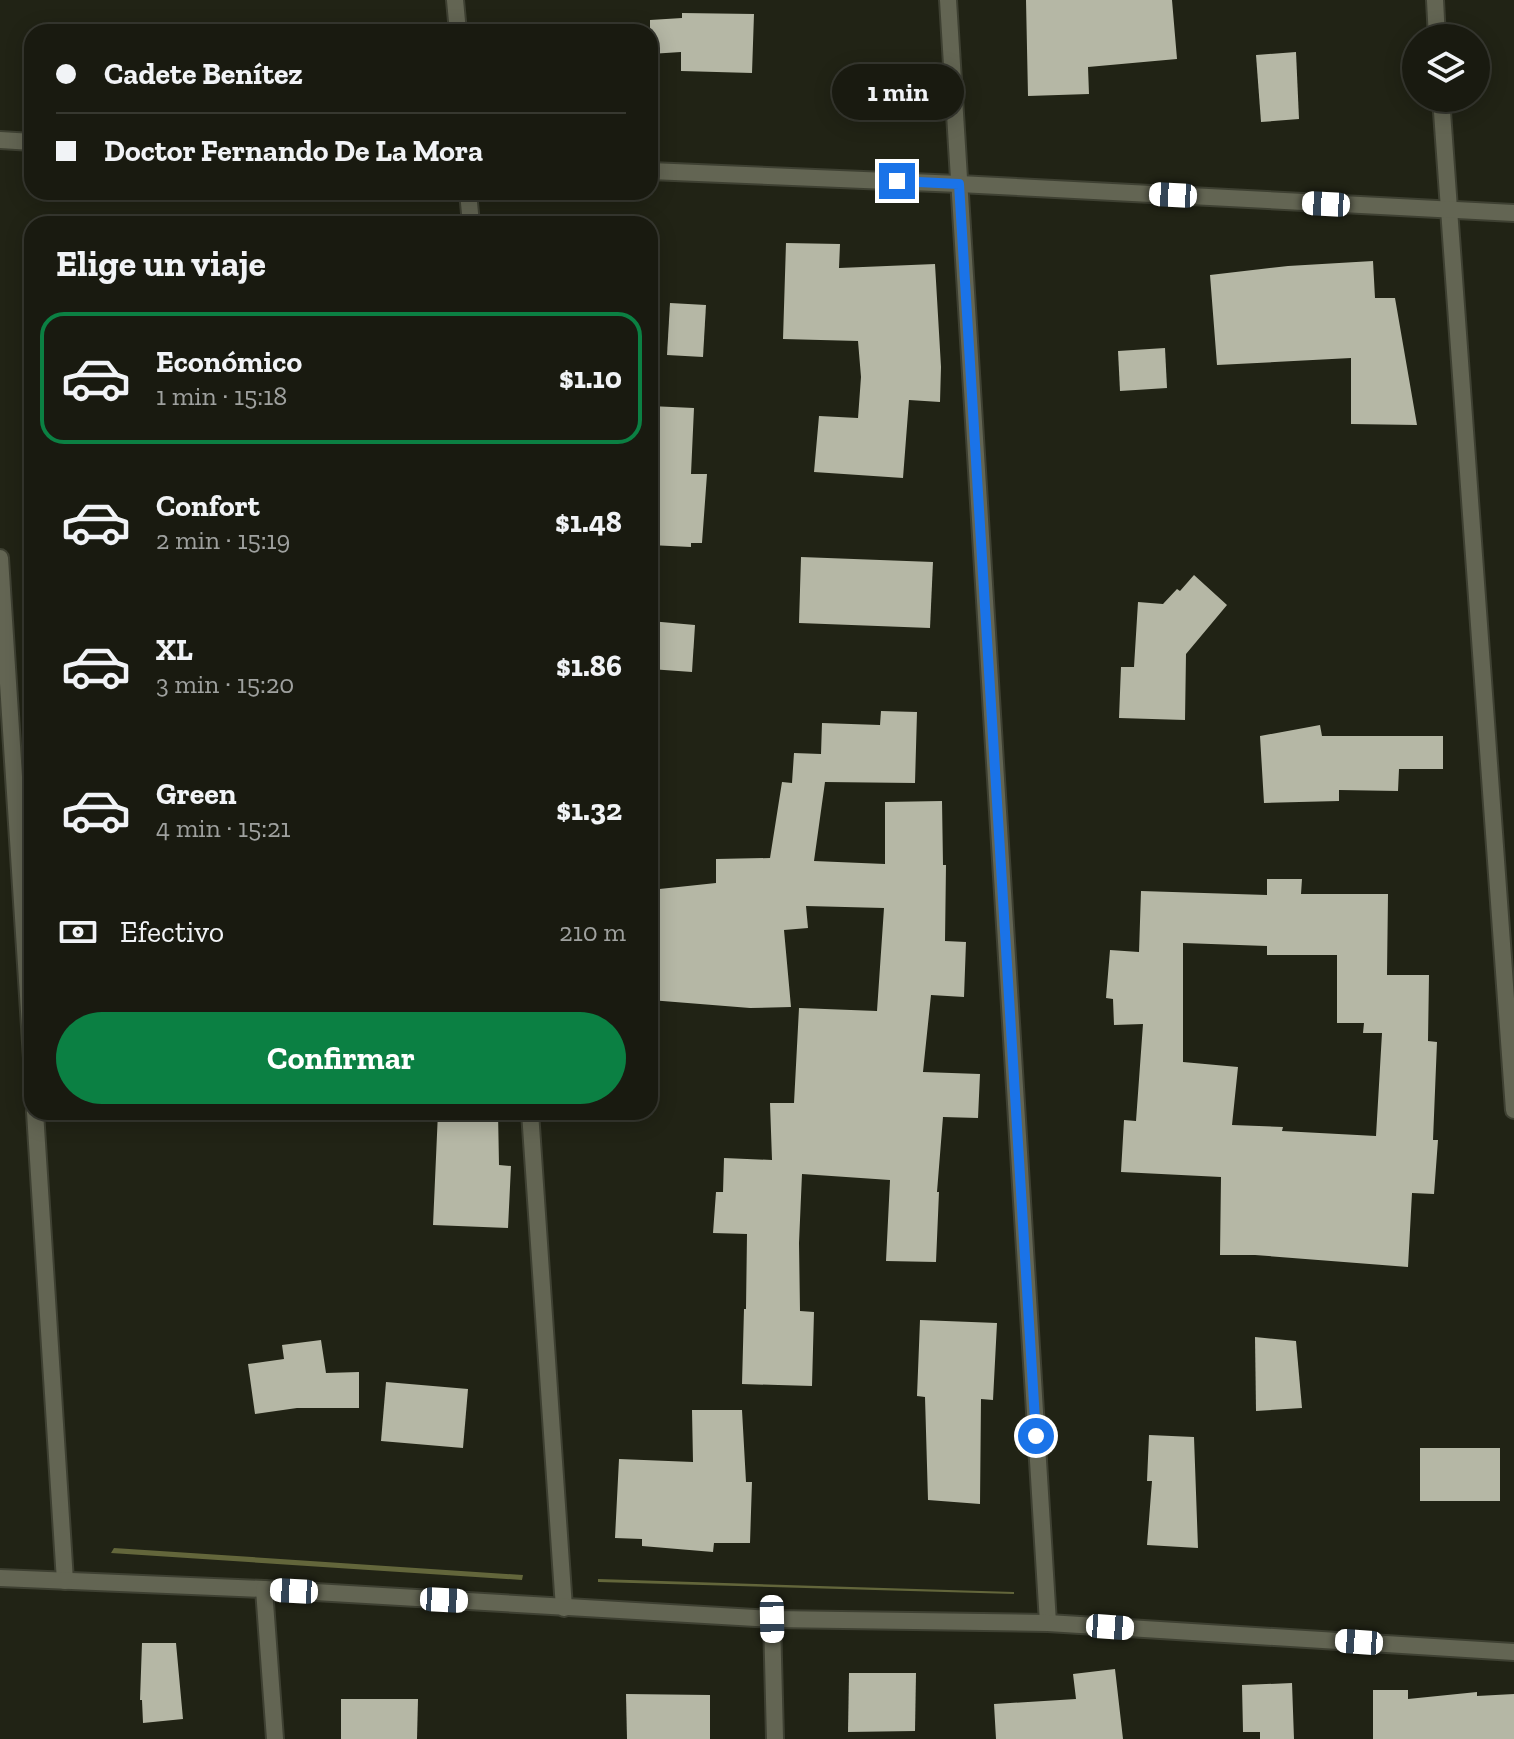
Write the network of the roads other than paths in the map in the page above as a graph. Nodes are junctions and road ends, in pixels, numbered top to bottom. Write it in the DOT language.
graph roads {
  1 [pos="455,0"];
  2 [pos="948,0"];
  3 [pos="1435,0"];
  4 [pos="457,24"];
  5 [pos="1436,24"];
  6 [pos="1442,112"];
  7 [pos="0,140"];
  8 [pos="24,142"];
  9 [pos="658,171"];
  10 [pos="959,184"];
  11 [pos="1448,210"];
  12 [pos="1514,213"];
  13 [pos="0,558"];
  14 [pos="24,933"];
  15 [pos="1514,1110"];
  16 [pos="36,1120"];
  17 [pos="531,1120"];
  18 [pos="0,1578"];
  19 [pos="65,1581"];
  20 [pos="264,1589"];
  21 [pos="564,1608"];
  22 [pos="772,1619"];
  23 [pos="1048,1623"];
  24 [pos="1514,1652"];
  25 [pos="275,1739"];
  26 [pos="775,1739"];
  1 -- 4 [label="street"];
  2 -- 10 [label="street"];
  3 -- 5 [label="street"];
  6 -- 11 [label="street"];
  7 -- 8 [label="street"];
  9 -- 10 [label="street"];
  10 -- 11 [label="street"];
  10 -- 23 [label="street"];
  11 -- 12 [label="street"];
  11 -- 15 [label="street"];
  13 -- 14 [label="street"];
  16 -- 19 [label="street"];
  17 -- 21 [label="street"];
  18 -- 19 [label="street"];
  19 -- 20 [label="street"];
  20 -- 21 [label="street"];
  20 -- 25 [label="street"];
  21 -- 22 [label="street"];
  22 -- 23 [label="street"];
  22 -- 26 [label="street"];
  23 -- 24 [label="street"];
}
